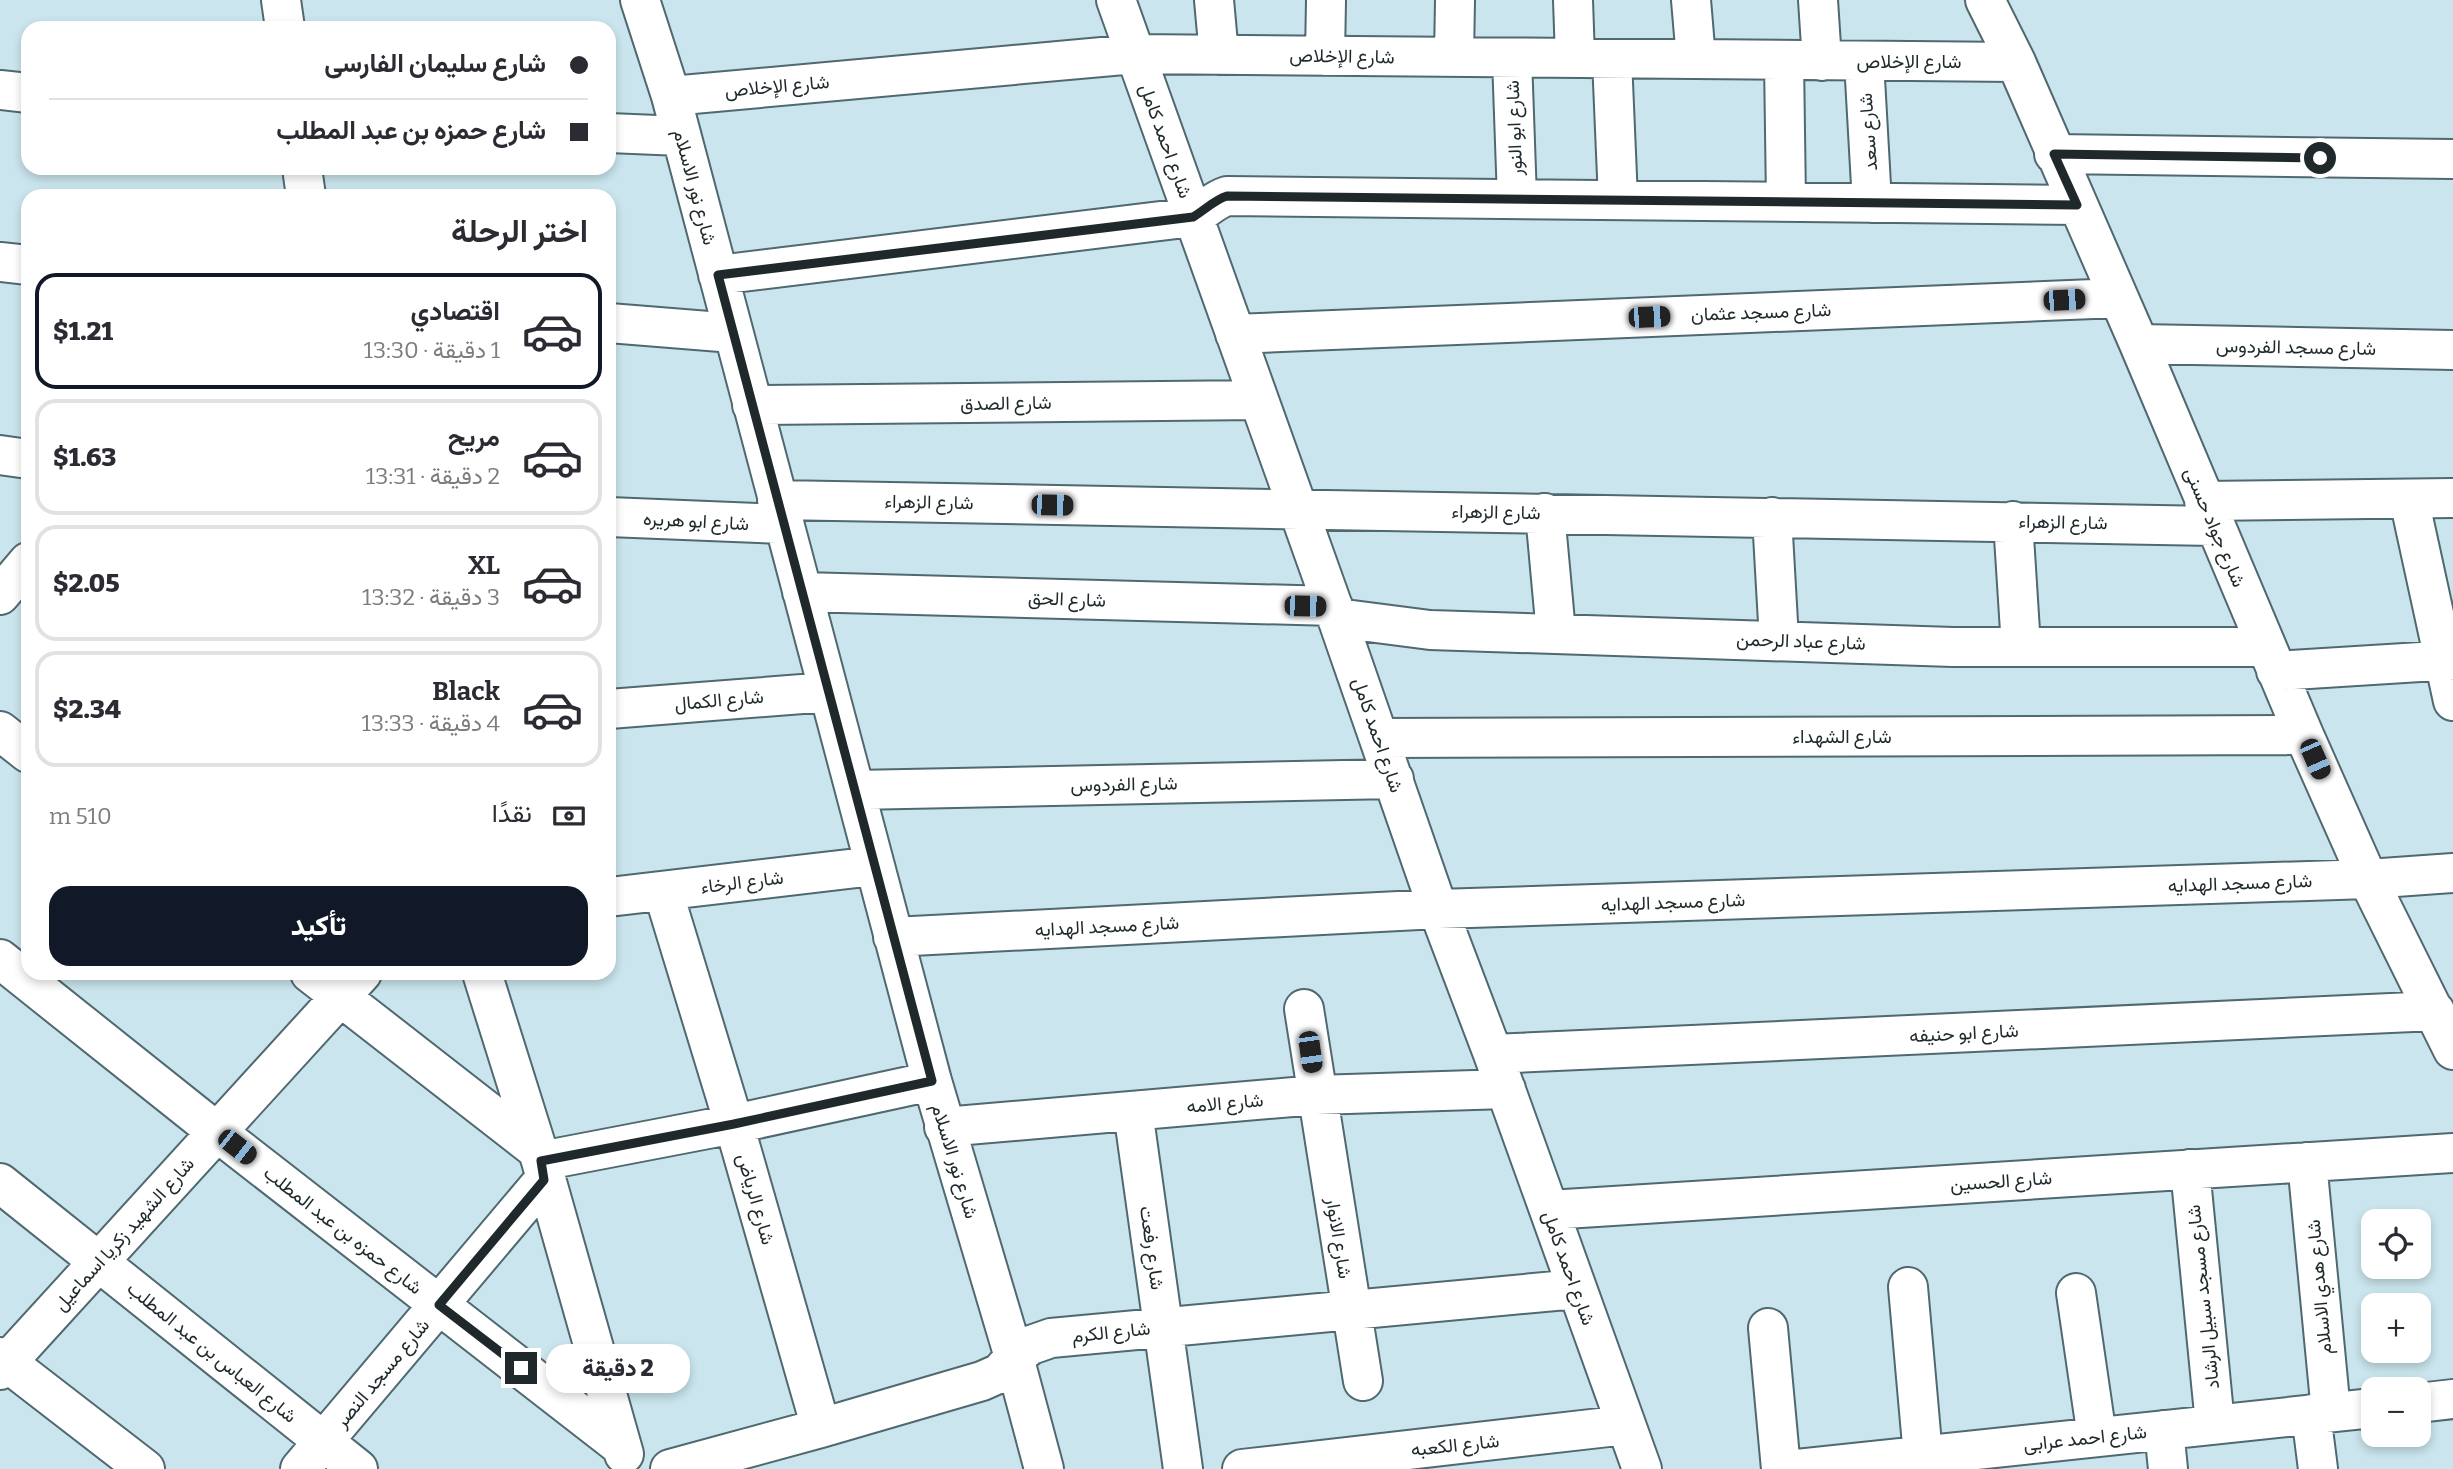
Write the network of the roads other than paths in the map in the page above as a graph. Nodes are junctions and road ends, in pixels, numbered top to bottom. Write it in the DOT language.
graph roads {
  1 [pos="281,0"];
  2 [pos="640,0"];
  3 [pos="1115,0"];
  4 [pos="1214,0"];
  5 [pos="1326,0"];
  6 [pos="1455,0"];
  7 [pos="1573,0"];
  8 [pos="1691,0"];
  9 [pos="1818,0"];
  10 [pos="1985,0"];
  11 [pos="284,21"];
  12 [pos="1135,54"];
  13 [pos="1219,55"];
  14 [pos="1325,56"];
  15 [pos="1454,57"];
  16 [pos="1512,58"];
  17 [pos="1593,58"];
  18 [pos="1696,59"];
  19 [pos="1784,60"];
  20 [pos="1822,61"];
  21 [pos="1864,61"];
  22 [pos="2016,62"];
  23 [pos="0,90"];
  24 [pos="21,92"];
  25 [pos="671,96"];
  26 [pos="616,133"];
  27 [pos="681,136"];
  28 [pos="2054,154"];
  29 [pos="2453,159"];
  30 [pos="1517,199"];
  31 [pos="1618,200"];
  32 [pos="1786,201"];
  33 [pos="1872,202"];
  34 [pos="2077,205"];
  35 [pos="1193,217"];
  36 [pos="0,262"];
  37 [pos="21,264"];
  38 [pos="718,275"];
  39 [pos="2119,298"];
  40 [pos="616,324"];
  41 [pos="733,333"];
  42 [pos="1235,334"];
  43 [pos="2139,344"];
  44 [pos="2453,350"];
  45 [pos="1259,400"];
  46 [pos="752,405"];
  47 [pos="0,455"];
  48 [pos="21,458"];
  49 [pos="2453,498"];
  50 [pos="2409,499"];
  51 [pos="1298,509"];
  52 [pos="781,512"];
  53 [pos="1545,513"];
  54 [pos="2209,514"];
  55 [pos="616,517"];
  56 [pos="1772,517"];
  57 [pos="2013,521"];
  58 [pos="802,592"];
  59 [pos="1335,612"];
  60 [pos="1556,633"];
  61 [pos="1779,640"];
  62 [pos="2021,647"];
  63 [pos="2271,659"];
  64 [pos="2449,660"];
  65 [pos="828,692"];
  66 [pos="2453,701"];
  67 [pos="616,708"];
  68 [pos="0,732"];
  69 [pos="2304,735"];
  70 [pos="1380,738"];
  71 [pos="21,748"];
  72 [pos="1394,779"];
  73 [pos="855,790"];
  74 [pos="874,866"];
  75 [pos="2453,873"];
  76 [pos="2368,879"];
  77 [pos="663,891"];
  78 [pos="616,896"];
  79 [pos="1438,909"];
  80 [pos="894,937"];
  81 [pos="0,959"];
  82 [pos="21,976"];
  83 [pos="26,980"];
  84 [pos="334,980"];
  85 [pos="484,980"];
  86 [pos="351,985"];
  87 [pos="1304,1009"];
  88 [pos="2435,1011"];
  89 [pos="2453,1051"];
  90 [pos="1500,1072"];
  91 [pos="932,1081"];
  92 [pos="1316,1095"];
  93 [pos="1133,1111"];
  94 [pos="734,1124"];
  95 [pos="944,1127"];
  96 [pos="217,1132"];
  97 [pos="2453,1153"];
  98 [pos="2307,1162"];
  99 [pos="540,1164"];
  100 [pos="2190,1169"];
  101 [pos="0,1183"];
  102 [pos="1549,1210"];
  103 [pos="99,1262"];
  104 [pos="1908,1287"];
  105 [pos="1577,1289"];
  106 [pos="2076,1293"];
  107 [pos="439,1305"];
  108 [pos="1351,1310"];
  109 [pos="1163,1327"];
  110 [pos="1768,1328"];
  111 [pos="1014,1357"];
  112 [pos="2,1363"];
  113 [pos="1363,1381"];
  114 [pos="2361,1409"];
  115 [pos="2321,1413"];
  116 [pos="2215,1424"];
  117 [pos="1626,1425"];
  118 [pos="821,1428"];
  119 [pos="2164,1430"];
  120 [pos="2091,1448"];
  121 [pos="312,1455"];
  122 [pos="626,1458"];
  123 [pos="1943,1459"];
  124 [pos="145,1469"];
  125 [pos="358,1469"];
  126 [pos="670,1469"];
  127 [pos="1044,1469"];
  128 [pos="1182,1469"];
  129 [pos="1242,1469"];
  130 [pos="1642,1469"];
  131 [pos="1780,1469"];
  132 [pos="1797,1469"];
  133 [pos="1804,1469"];
  134 [pos="2168,1469"];
  135 [pos="2318,1469"];
  1 -- 11 [label="street"];
  2 -- 25 [label="street, شارع نور الاسلام"];
  3 -- 12 [label="street, شارع احمد كامل"];
  4 -- 13 [label="street"];
  5 -- 14 [label="street"];
  6 -- 15 [label="street"];
  7 -- 17 [label="street"];
  8 -- 18 [label="street"];
  9 -- 20 [label="street"];
  10 -- 22 [label="street, شارع جواد حسنى"];
  12 -- 13 [label="street, شارع الإخلاص"];
  12 -- 25 [label="street, شارع الإخلاص"];
  12 -- 35 [label="street, شارع احمد كامل"];
  13 -- 14 [label="street, شارع الإخلاص"];
  14 -- 15 [label="street, شارع الإخلاص"];
  15 -- 16 [label="street, شارع الإخلاص"];
  16 -- 17 [label="street, شارع الإخلاص"];
  16 -- 30 [label="street, شارع ابو النور"];
  17 -- 18 [label="street, شارع الإخلاص"];
  17 -- 31 [label="street"];
  18 -- 19 [label="street, شارع الإخلاص"];
  19 -- 20 [label="street, شارع الإخلاص"];
  19 -- 32 [label="street"];
  20 -- 21 [label="street, شارع الإخلاص"];
  21 -- 22 [label="street, شارع الإخلاص"];
  21 -- 33 [label="street, شارع سعد"];
  22 -- 28 [label="street, شارع جواد حسنى"];
  23 -- 24 [label="street"];
  25 -- 27 [label="street, شارع نور الاسلام"];
  26 -- 27 [label="street"];
  27 -- 38 [label="street, شارع نور الاسلام"];
  28 -- 29 [label="street"];
  28 -- 34 [label="street, شارع جواد حسنى"];
  30 -- 31 [label="street"];
  30 -- 35 [label="street"];
  31 -- 32 [label="street"];
  32 -- 33 [label="street"];
  33 -- 34 [label="street"];
  34 -- 39 [label="street, شارع جواد حسنى"];
  35 -- 38 [label="street"];
  35 -- 42 [label="street, شارع احمد كامل"];
  36 -- 37 [label="street"];
  38 -- 41 [label="street, شارع نور الاسلام"];
  39 -- 42 [label="street, شارع مسجد عثمان"];
  39 -- 43 [label="street, شارع جواد حسنى"];
  40 -- 41 [label="street"];
  41 -- 46 [label="street, شارع نور الاسلام"];
  42 -- 45 [label="street, شارع احمد كامل"];
  43 -- 44 [label="street, شارع مسجد الفردوس"];
  43 -- 54 [label="street, شارع جواد حسنى"];
  45 -- 46 [label="street, شارع الصدق"];
  45 -- 51 [label="street, شارع احمد كامل"];
  46 -- 52 [label="street, شارع نور الاسلام"];
  47 -- 48 [label="street"];
  49 -- 50 [label="street, شارع الزهراء"];
  50 -- 54 [label="street, شارع الزهراء"];
  50 -- 64 [label="street"];
  51 -- 52 [label="street, شارع الزهراء"];
  51 -- 53 [label="street, شارع الزهراء"];
  51 -- 59 [label="street, شارع احمد كامل"];
  52 -- 55 [label="street, شارع ابو هريره"];
  52 -- 58 [label="street, شارع نور الاسلام"];
  53 -- 56 [label="street, شارع الزهراء"];
  53 -- 60 [label="street"];
  54 -- 57 [label="street, شارع الزهراء"];
  54 -- 63 [label="street, شارع جواد حسنى"];
  56 -- 57 [label="street, شارع الزهراء"];
  56 -- 61 [label="street"];
  57 -- 62 [label="street"];
  58 -- 59 [label="street, شارع الحق"];
  58 -- 65 [label="street, شارع نور الاسلام"];
  59 -- 60 [label="street, شارع عباد الرحمن"];
  59 -- 70 [label="street, شارع احمد كامل"];
  60 -- 61 [label="street, شارع عباد الرحمن"];
  61 -- 62 [label="street, شارع عباد الرحمن"];
  62 -- 63 [label="street, شارع عباد الرحمن"];
  63 -- 64 [label="street, شارع عباد الرحمن"];
  63 -- 69 [label="street, شارع جواد حسنى"];
  64 -- 66 [label="street"];
  65 -- 67 [label="street, شارع الكمال"];
  65 -- 73 [label="street, شارع نور الاسلام"];
  68 -- 71 [label="street"];
  69 -- 70 [label="street, شارع الشهداء"];
  69 -- 76 [label="street, شارع جواد حسنى"];
  70 -- 72 [label="street, شارع احمد كامل"];
  72 -- 73 [label="street, شارع الفردوس"];
  72 -- 79 [label="street, شارع احمد كامل"];
  73 -- 74 [label="street, شارع نور الاسلام"];
  74 -- 77 [label="street, شارع الرخاء"];
  74 -- 80 [label="street, شارع نور الاسلام"];
  75 -- 76 [label="street, شارع مسجد الهدايه"];
  76 -- 79 [label="street, شارع مسجد الهدايه"];
  76 -- 88 [label="street, شارع جواد حسنى"];
  77 -- 78 [label="street, شارع الرخاء"];
  77 -- 94 [label="street, شارع الرياض"];
  79 -- 80 [label="street, شارع مسجد الهدايه"];
  79 -- 90 [label="street, شارع احمد كامل"];
  80 -- 91 [label="street, شارع نور الاسلام"];
  81 -- 82 [label="street, شارع حمزه بن عبد المطلب"];
  83 -- 96 [label="street, شارع حمزه بن عبد المطلب"];
  84 -- 86 [label="street"];
  85 -- 99 [label="street"];
  86 -- 96 [label="street, شارع الشهيد زكريا اسماعيل"];
  86 -- 99 [label="street"];
  87 -- 92 [label="street, شارع الانوار"];
  88 -- 89 [label="street, شارع جواد حسنى"];
  88 -- 90 [label="street, شارع ابو حنيفه"];
  90 -- 92 [label="street, شارع الامه"];
  90 -- 102 [label="street, شارع احمد كامل"];
  91 -- 94 [label="street"];
  91 -- 95 [label="street, شارع نور الاسلام"];
  92 -- 93 [label="street, شارع الامه"];
  92 -- 108 [label="street, شارع الانوار"];
  93 -- 95 [label="street, شارع الامه"];
  93 -- 109 [label="street, شارع رفعت"];
  94 -- 99 [label="street"];
  94 -- 118 [label="street, شارع الرياض"];
  95 -- 111 [label="street, شارع نور الاسلام"];
  96 -- 103 [label="street, شارع الشهيد زكريا اسماعيل"];
  96 -- 107 [label="street, شارع حمزه بن عبد المطلب"];
  97 -- 98 [label="street, شارع الحسين"];
  98 -- 100 [label="street, شارع الحسين"];
  98 -- 115 [label="street, شارع هدي الاسلام"];
  99 -- 107 [label="street, شارع مسجد النصر"];
  99 -- 122 [label="street"];
  100 -- 102 [label="street, شارع الحسين"];
  100 -- 116 [label="street, شارع مسجد سبيل الرشاد"];
  101 -- 103 [label="street, شارع العباس بن عبد المطلب"];
  102 -- 105 [label="street, شارع احمد كامل"];
  103 -- 112 [label="street, شارع الشهيد زكريا اسماعيل"];
  103 -- 121 [label="street, شارع العباس بن عبد المطلب"];
  104 -- 123 [label="street"];
  105 -- 108 [label="street, شارع الكرم"];
  105 -- 117 [label="street, شارع احمد كامل"];
  106 -- 120 [label="street"];
  107 -- 121 [label="street, شارع مسجد النصر"];
  107 -- 122 [label="street, شارع حمزه بن عبد المطلب"];
  108 -- 109 [label="street, شارع الكرم"];
  108 -- 113 [label="street, شارع الانوار"];
  109 -- 111 [label="street, شارع الكرم"];
  109 -- 128 [label="street, شارع رفعت"];
  110 -- 131 [label="street"];
  111 -- 118 [label="street, شارع الكرم"];
  111 -- 127 [label="street, شارع نور الاسلام"];
  112 -- 124 [label="street"];
  114 -- 115 [label="street, شارع احمد عرابى"];
  115 -- 116 [label="street, شارع احمد عرابى"];
  115 -- 135 [label="street, شارع هدي الاسلام"];
  116 -- 119 [label="street, شارع احمد عرابى"];
  117 -- 129 [label="street, شارع الكعبه"];
  117 -- 130 [label="street, شارع احمد كامل"];
  118 -- 126 [label="street, شارع الكرم"];
  119 -- 120 [label="street, شارع احمد عرابى"];
  119 -- 134 [label="street"];
  120 -- 123 [label="street, شارع احمد عرابى"];
  121 -- 125 [label="street, شارع العباس بن عبد المطلب"];
  123 -- 133 [label="street, شارع احمد عرابى"];
  132 -- 133 [label="street, شارع احمد عرابى"];
}
